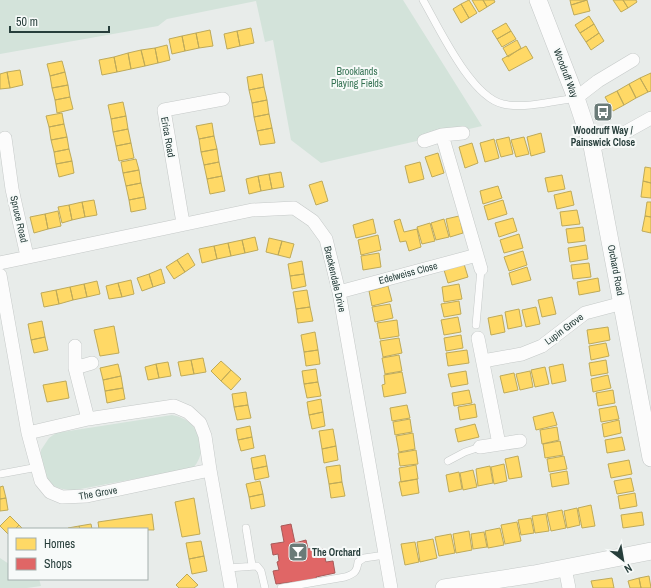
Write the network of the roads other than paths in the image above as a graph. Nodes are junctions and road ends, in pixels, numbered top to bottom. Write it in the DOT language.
graph roads {
  1 [pos="423,0"];
  2 [pos="538,0"];
  3 [pos="633,60"];
  4 [pos="576,98"];
  5 [pos="223,99"];
  6 [pos="651,118"];
  7 [pos="463,133"];
  8 [pos="442,135"];
  9 [pos="5,138"];
  10 [pos="424,141"];
  11 [pos="592,146"];
  12 [pos="6,184"];
  13 [pos="183,223"];
  14 [pos="477,255"];
  15 [pos="28,256"];
  16 [pos="0,263"];
  17 [pos="481,269"];
  18 [pos="0,275"];
  19 [pos="339,292"];
  20 [pos="623,303"];
  21 [pos="476,325"];
  22 [pos="478,338"];
  23 [pos="75,346"];
  24 [pos="483,361"];
  25 [pos="92,363"];
  26 [pos="75,368"];
  27 [pos="646,403"];
  28 [pos="88,419"];
  29 [pos="28,433"];
  30 [pos="520,442"];
  31 [pos="498,444"];
  32 [pos="480,447"];
  33 [pos="651,458"];
  34 [pos="448,461"];
  35 [pos="38,467"];
  36 [pos="210,470"];
  37 [pos="0,474"];
  38 [pos="246,528"];
  39 [pos="651,551"];
  40 [pos="385,555"];
  41 [pos="252,565"];
  42 [pos="228,568"];
  43 [pos="565,568"];
  44 [pos="232,588"];
  45 [pos="265,588"];
  46 [pos="281,588"];
  47 [pos="391,588"];
  48 [pos="444,588"];
  49 [pos="568,588"];
  1 -- 4 [label="lane"];
  2 -- 4 [label="street, Woodruff Way"];
  3 -- 4 [label="street"];
  4 -- 11 [label="street, Woodruff Way"];
  5 -- 13 [label="street, Erica Road"];
  6 -- 11 [label="street"];
  7 -- 8 [label="street"];
  8 -- 10 [label="street"];
  8 -- 14 [label="street"];
  9 -- 12 [label="street, Spruce Road"];
  11 -- 20 [label="street, Orchard Road"];
  12 -- 15 [label="street, Spruce Road"];
  13 -- 15 [label="street, Brackendale Drive"];
  13 -- 19 [label="street, Brackendale Drive"];
  14 -- 17 [label="street"];
  14 -- 19 [label="street, Edelweiss Close"];
  15 -- 16 [label="street, Brackendale Drive"];
  17 -- 21 [label="lane"];
  18 -- 29 [label="street, The Grove"];
  19 -- 40 [label="street, Brackendale Drive"];
  20 -- 24 [label="street, Lupin Grove"];
  20 -- 27 [label="street, Orchard Road"];
  22 -- 24 [label="street"];
  23 -- 26 [label="street"];
  24 -- 31 [label="street"];
  25 -- 26 [label="street"];
  26 -- 28 [label="street"];
  27 -- 33 [label="street, Orchard Road"];
  28 -- 29 [label="street"];
  28 -- 36 [label="street"];
  29 -- 35 [label="street, The Grove"];
  30 -- 31 [label="street"];
  31 -- 32 [label="street"];
  32 -- 34 [label="lane"];
  35 -- 36 [label="street, The Grove"];
  35 -- 37 [label="lane"];
  36 -- 42 [label="street"];
  38 -- 41 [label="lane"];
  39 -- 43 [label="street"];
  40 -- 46 [label="lane"];
  40 -- 47 [label="street, Brackendale Drive"];
  41 -- 42 [label="lane"];
  41 -- 45 [label="lane"];
  42 -- 44 [label="street"];
  43 -- 48 [label="street"];
  43 -- 49 [label="street"];
}
